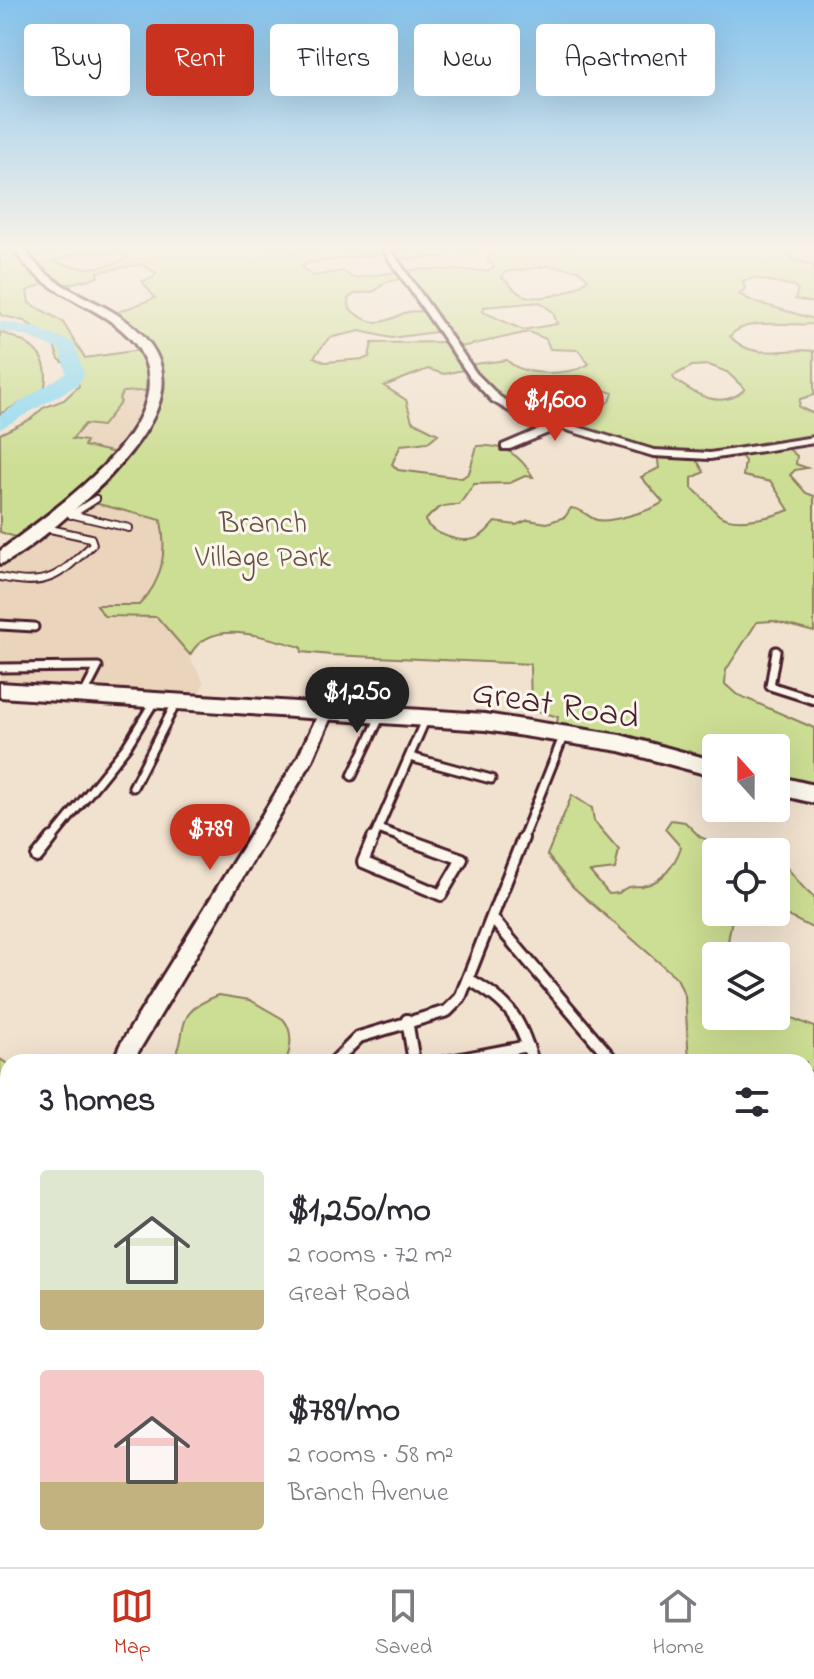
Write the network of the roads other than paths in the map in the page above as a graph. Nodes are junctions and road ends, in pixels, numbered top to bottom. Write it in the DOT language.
graph roads {
  1 [pos="118,322"];
  2 [pos="438,322"];
  3 [pos="556,426"];
  4 [pos="814,440"];
  5 [pos="506,447"];
  6 [pos="96,499"];
  7 [pos="55,515"];
  8 [pos="74,515"];
  9 [pos="40,527"];
  10 [pos="129,528"];
  11 [pos="0,559"];
  12 [pos="0,577"];
  13 [pos="0,625"];
  14 [pos="34,627"];
  15 [pos="776,651"];
  16 [pos="0,668"];
  17 [pos="0,690"];
  18 [pos="84,694"];
  19 [pos="155,699"];
  20 [pos="177,700"];
  21 [pos="814,700"];
  22 [pos="327,710"];
  23 [pos="381,714"];
  24 [pos="427,718"];
  25 [pos="565,732"];
  26 [pos="410,757"];
  27 [pos="702,766"];
  28 [pos="352,776"];
  29 [pos="491,779"];
  30 [pos="133,787"];
  31 [pos="790,788"];
  32 [pos="814,794"];
  33 [pos="378,829"];
  34 [pos="37,857"];
  35 [pos="492,918"];
  36 [pos="468,979"];
  37 [pos="407,1020"];
  38 [pos="528,1046"];
  39 [pos="127,1052"];
  40 [pos="342,1054"];
  41 [pos="413,1054"];
  42 [pos="486,1054"];
  43 [pos="530,1054"];
  44 [pos="607,1054"];
  1 -- 7 [label="main road"];
  2 -- 3 [label="street"];
  3 -- 4 [label="street"];
  3 -- 5 [label="street"];
  6 -- 8 [label="lane"];
  7 -- 8 [label="lane"];
  7 -- 9 [label="main road"];
  8 -- 10 [label="lane"];
  9 -- 11 [label="main road"];
  9 -- 12 [label="lane"];
  13 -- 14 [label="lane"];
  15 -- 21 [label="lane"];
  16 -- 18 [label="lane"];
  17 -- 18 [label="main road, Great Road"];
  18 -- 19 [label="main road, Great Road"];
  19 -- 20 [label="main road, Great Road"];
  19 -- 34 [label="lane"];
  20 -- 22 [label="main road, Great Road"];
  20 -- 30 [label="lane"];
  22 -- 23 [label="main road, Great Road"];
  22 -- 39 [label="street"];
  23 -- 24 [label="main road, Great Road"];
  23 -- 28 [label="lane"];
  24 -- 25 [label="main road, Great Road"];
  24 -- 26 [label="lane"];
  25 -- 27 [label="main road, Great Road"];
  25 -- 35 [label="lane"];
  26 -- 29 [label="lane"];
  26 -- 33 [label="lane"];
  31 -- 32 [label="main road"];
  33 -- 33 [label="lane"];
  35 -- 36 [label="lane"];
  35 -- 44 [label="lane"];
  36 -- 37 [label="lane"];
  36 -- 38 [label="lane"];
  37 -- 40 [label="lane"];
  37 -- 41 [label="lane"];
  38 -- 42 [label="lane"];
  38 -- 43 [label="lane"];
}
